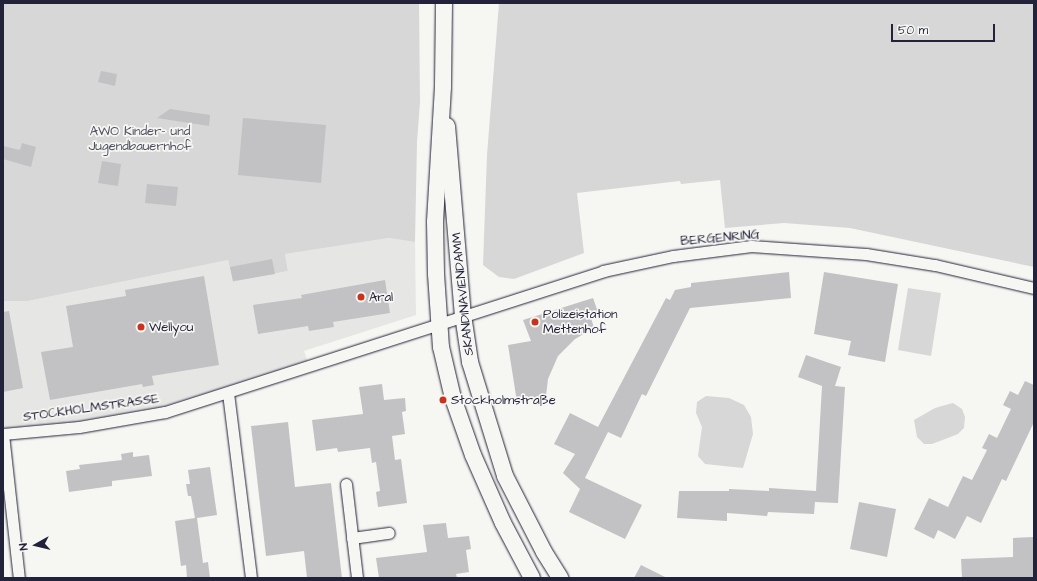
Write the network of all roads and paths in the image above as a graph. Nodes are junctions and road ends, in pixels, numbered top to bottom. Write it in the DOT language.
graph roads {
  1 [pos="444,3"];
  2 [pos="443,87"];
  3 [pos="1034,288"];
  4 [pos="463,315"];
  5 [pos="439,323"];
  6 [pos="228,393"];
  7 [pos="3,434"];
  8 [pos="346,484"];
  9 [pos="388,533"];
  10 [pos="352,538"];
  11 [pos="19,578"];
  12 [pos="251,578"];
  13 [pos="357,578"];
  14 [pos="532,578"];
  15 [pos="560,578"];
  1 -- 2 [label="main road, SKANDINAVIENDAMM"];
  2 -- 4 [label="main road, SKANDINAVIENDAMM"];
  2 -- 5 [label="main road, SKANDINAVIENDAMM"];
  3 -- 4 [label="street, BERGENRING"];
  4 -- 5 [label="street, BERGENRING"];
  4 -- 15 [label="main road, SKANDINAVIENDAMM"];
  5 -- 6 [label="street, STOCKHOLMSTRASSE"];
  5 -- 14 [label="main road, SKANDINAVIENDAMM"];
  6 -- 7 [label="street, STOCKHOLMSTRASSE"];
  6 -- 12 [label="street"];
  7 -- 11 [label="street, STOCKHOLMSTRASSE"];
  8 -- 10 [label="street"];
  9 -- 10 [label="street"];
  10 -- 13 [label="street"];
}
